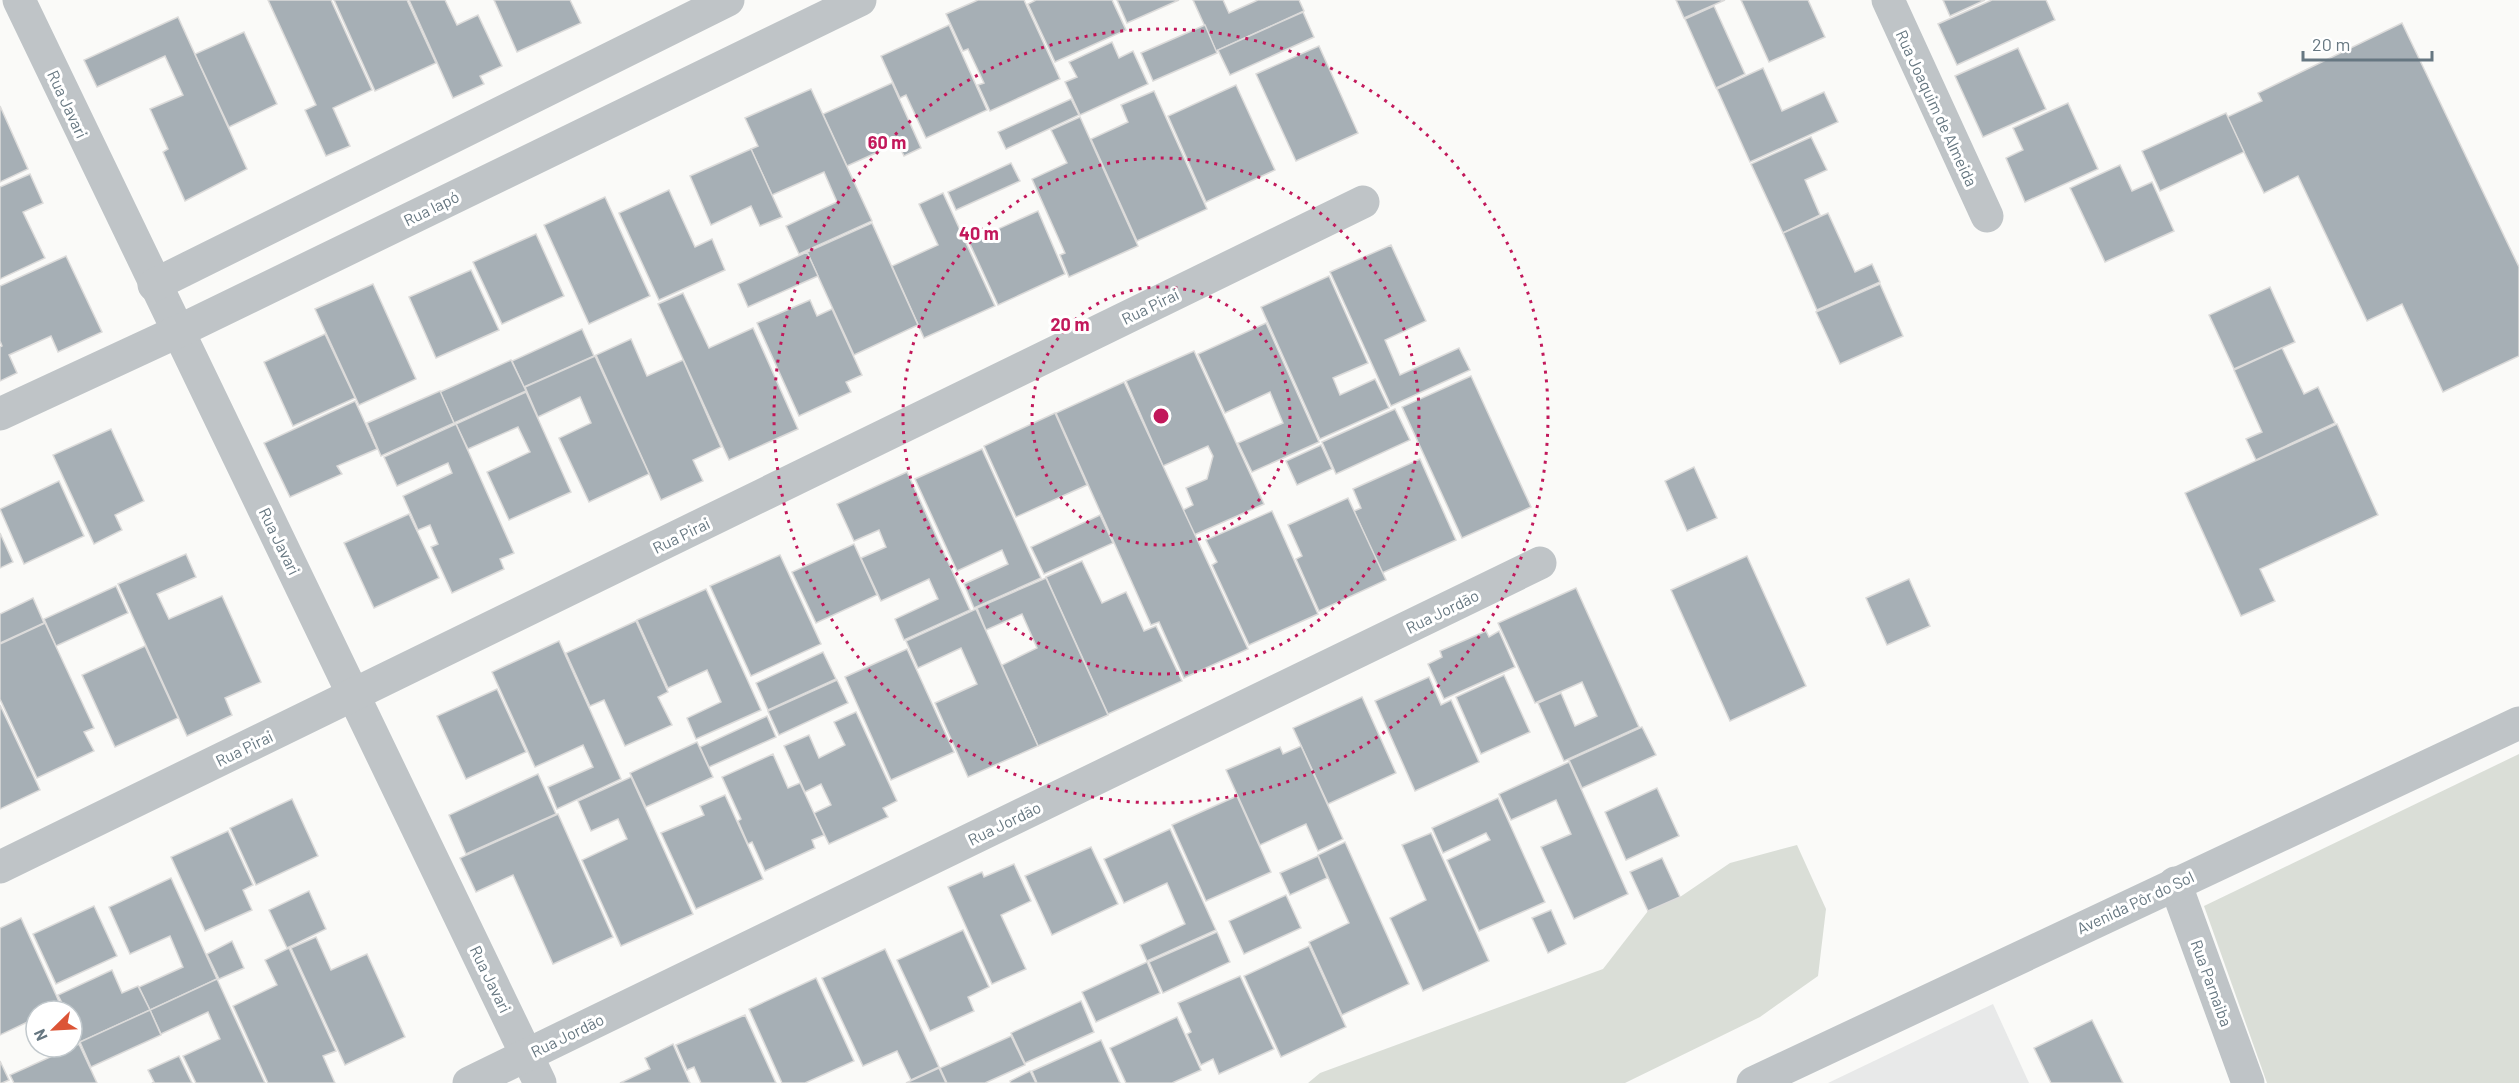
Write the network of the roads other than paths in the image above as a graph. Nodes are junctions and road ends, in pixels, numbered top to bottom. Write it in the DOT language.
graph roads {
  1 [pos="19,0"];
  2 [pos="728,0"];
  3 [pos="860,0"];
  4 [pos="1888,0"];
  5 [pos="1362,202"];
  6 [pos="1987,216"];
  7 [pos="154,285"];
  8 [pos="178,331"];
  9 [pos="0,414"];
  10 [pos="1540,563"];
  11 [pos="354,694"];
  12 [pos="2519,723"];
  13 [pos="0,867"];
  14 [pos="2175,883"];
  15 [pos="534,1069"];
  16 [pos="469,1083"];
  17 [pos="1753,1083"];
  18 [pos="2248,1083"];
  1 -- 7 [label="street, Rua Javari"];
  2 -- 7 [label="street"];
  3 -- 8 [label="street, Rua Iapó"];
  4 -- 6 [label="street, Rua Joaquim de Almeida"];
  5 -- 11 [label="street, Rua Pirai"];
  7 -- 8 [label="street, Rua Javari"];
  8 -- 9 [label="street, Rua Iapó"];
  8 -- 11 [label="street, Rua Javari"];
  10 -- 15 [label="street, Rua Jordão"];
  11 -- 13 [label="street, Rua Pirai"];
  11 -- 15 [label="street, Rua Javari"];
  12 -- 14 [label="street, Avenida Pôr do Sol"];
  14 -- 17 [label="street, Avenida Pôr do Sol"];
  14 -- 18 [label="street, Rua Parnaiba"];
  15 -- 16 [label="street, Rua Jordão"];
}
